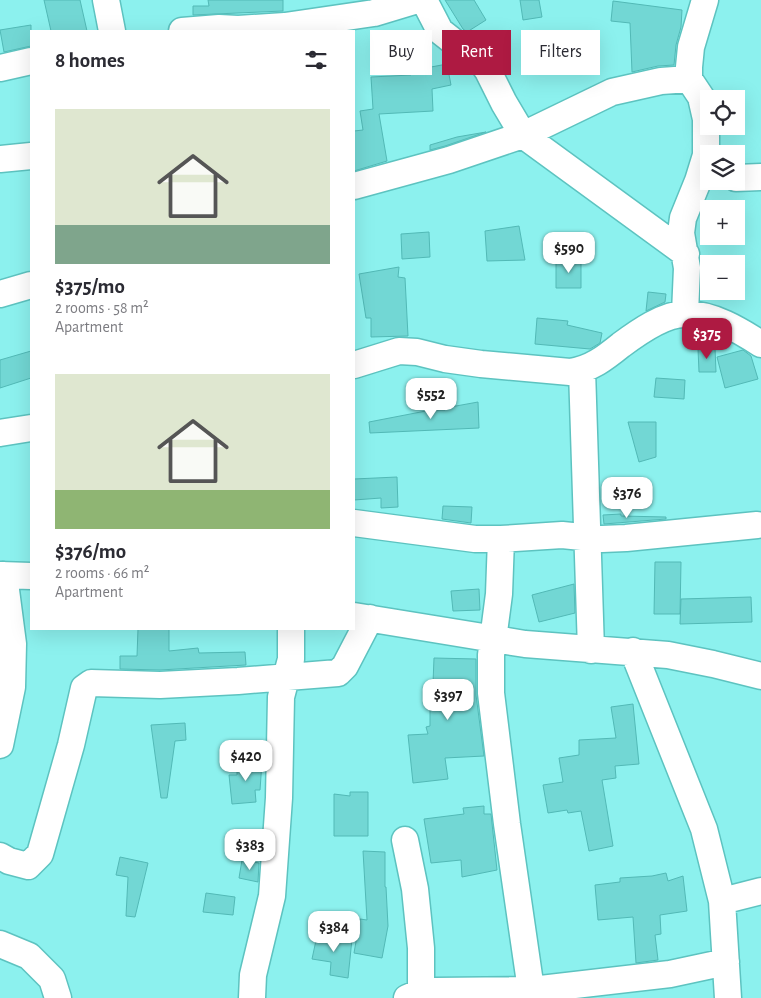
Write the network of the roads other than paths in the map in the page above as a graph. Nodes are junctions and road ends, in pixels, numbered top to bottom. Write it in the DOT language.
graph roads {
  1 [pos="106,0"];
  2 [pos="417,0"];
  3 [pos="424,0"];
  4 [pos="704,0"];
  5 [pos="112,30"];
  6 [pos="194,30"];
  7 [pos="30,61"];
  8 [pos="0,68"];
  9 [pos="689,78"];
  10 [pos="523,135"];
  11 [pos="706,145"];
  12 [pos="30,156"];
  13 [pos="0,159"];
  14 [pos="761,177"];
  15 [pos="745,178"];
  16 [pos="355,186"];
  17 [pos="700,187"];
  18 [pos="686,254"];
  19 [pos="30,285"];
  20 [pos="0,294"];
  21 [pos="686,313"];
  22 [pos="761,344"];
  23 [pos="355,365"];
  24 [pos="582,370"];
  25 [pos="30,428"];
  26 [pos="0,433"];
  27 [pos="355,523"];
  28 [pos="758,525"];
  29 [pos="587,537"];
  30 [pos="501,539"];
  31 [pos="2,575"];
  32 [pos="30,576"];
  33 [pos="362,617"];
  34 [pos="290,630"];
  35 [pos="493,638"];
  36 [pos="590,650"];
  37 [pos="632,652"];
  38 [pos="761,676"];
  39 [pos="285,677"];
  40 [pos="0,745"];
  41 [pos="405,840"];
  42 [pos="0,856"];
  43 [pos="761,891"];
  44 [pos="722,901"];
  45 [pos="0,944"];
  46 [pos="726,962"];
  47 [pos="532,994"];
  48 [pos="414,995"];
  49 [pos="58,998"];
  50 [pos="252,998"];
  51 [pos="728,998"];
  1 -- 5 [label="street"];
  2 -- 6 [label="street"];
  3 -- 10 [label="street"];
  4 -- 9 [label="street"];
  7 -- 8 [label="street"];
  9 -- 10 [label="street"];
  9 -- 11 [label="street"];
  10 -- 16 [label="street"];
  10 -- 18 [label="street"];
  12 -- 13 [label="street"];
  14 -- 15 [label="street"];
  17 -- 18 [label="street"];
  18 -- 21 [label="street"];
  19 -- 20 [label="street"];
  21 -- 22 [label="street"];
  21 -- 24 [label="street"];
  23 -- 24 [label="street"];
  24 -- 29 [label="street"];
  25 -- 26 [label="street"];
  27 -- 30 [label="street"];
  28 -- 29 [label="street"];
  29 -- 30 [label="street"];
  29 -- 36 [label="street"];
  30 -- 35 [label="street"];
  31 -- 32 [label="street"];
  31 -- 40 [label="street"];
  33 -- 35 [label="street"];
  33 -- 39 [label="street"];
  34 -- 39 [label="street"];
  35 -- 36 [label="street"];
  35 -- 47 [label="street"];
  36 -- 37 [label="street"];
  37 -- 38 [label="street"];
  37 -- 44 [label="street"];
  39 -- 42 [label="street"];
  39 -- 50 [label="street"];
  41 -- 48 [label="street"];
  43 -- 44 [label="street"];
  44 -- 46 [label="street"];
  45 -- 49 [label="street"];
  46 -- 47 [label="street"];
  46 -- 51 [label="street"];
  47 -- 48 [label="street"];
}
